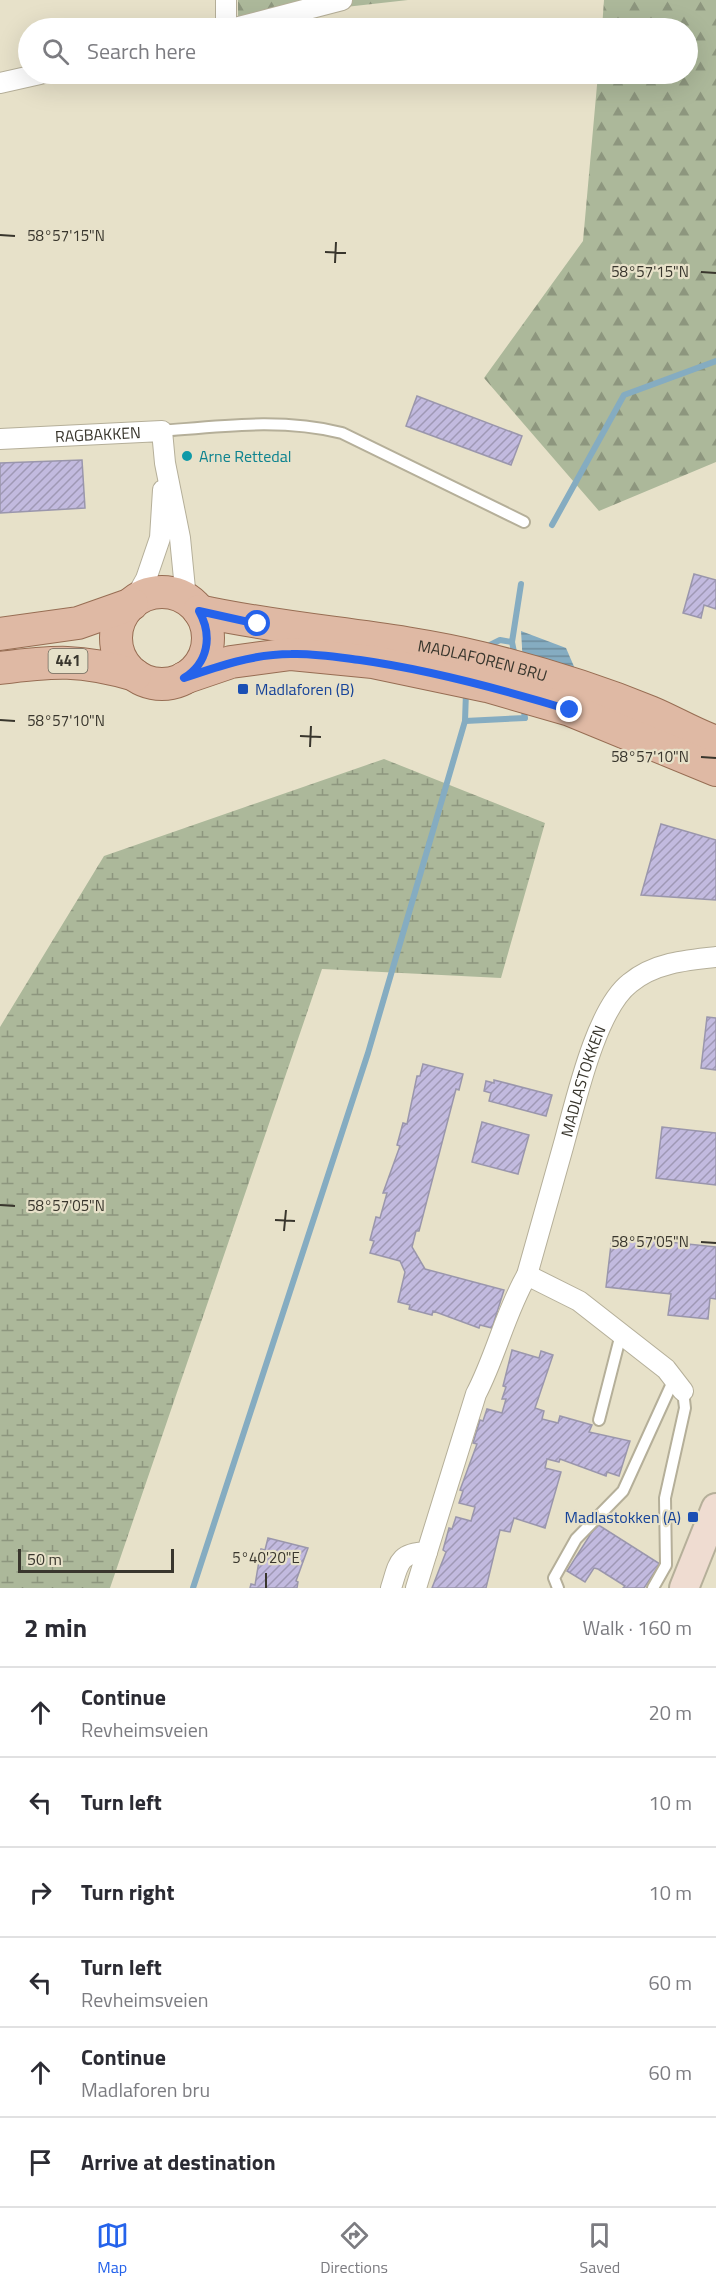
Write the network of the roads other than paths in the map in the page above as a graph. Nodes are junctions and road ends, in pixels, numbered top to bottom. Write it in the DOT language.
graph roads {
  1 [pos="226,0"];
  2 [pos="342,0"];
  3 [pos="226,18"];
  4 [pos="273,18"];
  5 [pos="18,79"];
  6 [pos="0,83"];
  7 [pos="162,431"];
  8 [pos="0,438"];
  9 [pos="165,463"];
  10 [pos="524,522"];
  11 [pos="132,604"];
  12 [pos="193,605"];
  13 [pos="0,633"];
  14 [pos="375,650"];
  15 [pos="0,668"];
  16 [pos="135,675"];
  17 [pos="184,678"];
  18 [pos="682,741"];
  19 [pos="716,742"];
  20 [pos="716,770"];
  21 [pos="716,957"];
  22 [pos="527,1275"];
  23 [pos="621,1334"];
  24 [pos="679,1385"];
  25 [pos="599,1420"];
  26 [pos="716,1508"];
  27 [pos="716,1535"];
  28 [pos="427,1552"];
  29 [pos="686,1580"];
  30 [pos="391,1588"];
  31 [pos="416,1588"];
  32 [pos="558,1588"];
  33 [pos="653,1588"];
  1 -- 3 [label="street"];
  2 -- 4 [label="street"];
  5 -- 6 [label="street"];
  7 -- 8 [label="street, RAGBAKKEN"];
  7 -- 9 [label="street, RAGBAKKEN"];
  7 -- 10 [label="lane"];
  9 -- 11 [label="street, RAGBAKKEN"];
  9 -- 12 [label="street, RAGBAKKEN"];
  11 -- 12 [label="main road, 441"];
  11 -- 13 [label="main road, 441"];
  11 -- 16 [label="main road"];
  12 -- 14 [label="main road, 441"];
  12 -- 17 [label="main road"];
  14 -- 17 [label="main road, 441"];
  14 -- 18 [label="main road, MADLAFOREN BRU / 441"];
  15 -- 16 [label="main road, 441"];
  16 -- 17 [label="main road, 441"];
  18 -- 19 [label="main road, 441"];
  18 -- 20 [label="main road, 441"];
  21 -- 22 [label="street, MADLASTOKKEN"];
  22 -- 23 [label="street"];
  22 -- 28 [label="street, MADLASTOKKEN"];
  23 -- 24 [label="street"];
  23 -- 25 [label="lane"];
  24 -- 32 [label="lane"];
  24 -- 33 [label="lane"];
  26 -- 29 [label="main road"];
  27 -- 29 [label="main road"];
  28 -- 30 [label="street"];
  28 -- 31 [label="street, MADLASTOKKEN"];
}
